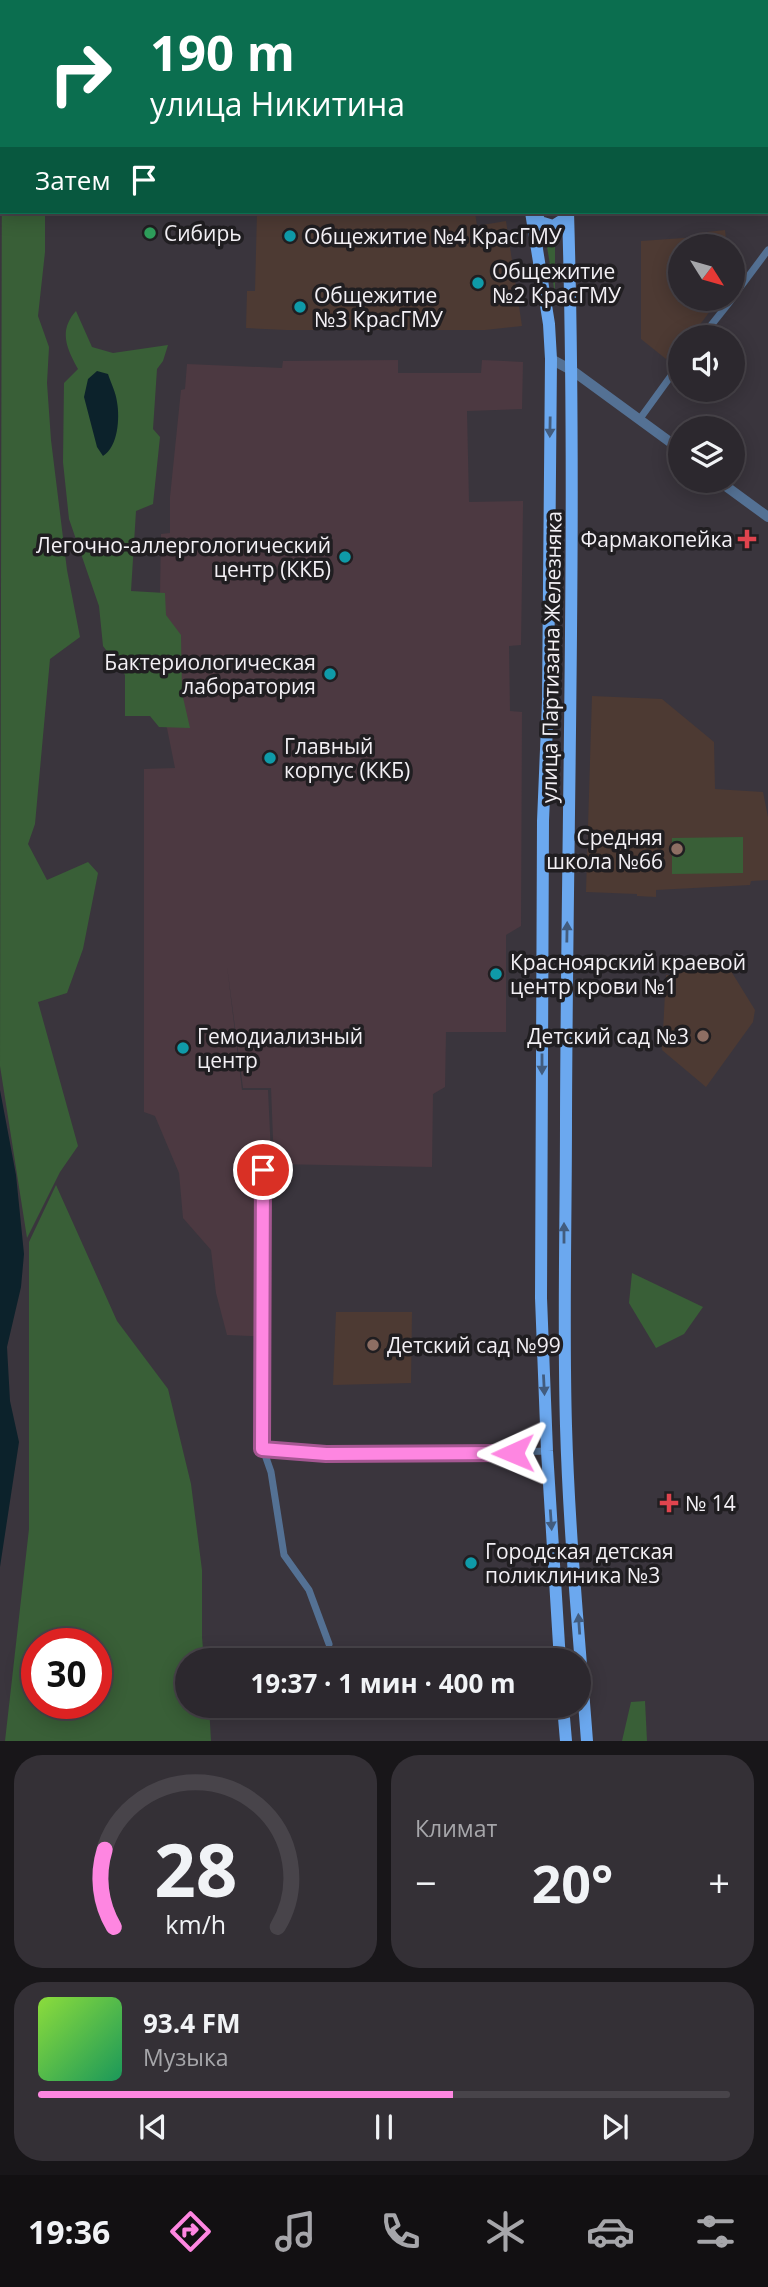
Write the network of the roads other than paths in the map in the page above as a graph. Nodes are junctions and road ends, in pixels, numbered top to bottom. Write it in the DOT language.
graph roads {
  1 [pos="533,214"];
  2 [pos="534,214"];
  3 [pos="567,214"];
  4 [pos="568,214"];
  5 [pos="768,250"];
  6 [pos="746,279"];
  7 [pos="551,359"];
  8 [pos="573,371"];
  9 [pos="668,380"];
  10 [pos="639,420"];
  11 [pos="668,441"];
  12 [pos="735,493"];
  13 [pos="768,517"];
  14 [pos="571,701"];
  15 [pos="548,702"];
  16 [pos="263,1170"];
  17 [pos="565,1265"];
  18 [pos="541,1268"];
  19 [pos="565,1326"];
  20 [pos="541,1328"];
  21 [pos="262,1449"];
  22 [pos="547,1451"];
  23 [pos="329,1644"];
  24 [pos="559,1648"];
  25 [pos="564,1718"];
  26 [pos="566,1741"];
  27 [pos="587,1741"];
  1 -- 7 [label="main road, улица Партизана Железняка"];
  2 -- 3 [label="main road"];
  4 -- 8 [label="main road, улица Партизана Железняка"];
  5 -- 6 [label="street"];
  7 -- 8 [label="street"];
  7 -- 15 [label="main road, улица Партизана Железняка, one-way"];
  8 -- 10 [label="street"];
  8 -- 14 [label="main road, улица Партизана Железняка"];
  9 -- 10 [label="street"];
  10 -- 11 [label="street"];
  12 -- 13 [label="street"];
  14 -- 15 [label="main road"];
  17 -- 14 [label="main road, улица Партизана Железняка, one-way"];
  15 -- 18 [label="main road, улица Партизана Железняка, one-way"];
  16 -- 21 [label="street"];
  17 -- 18 [label="main road"];
  17 -- 19 [label="main road, улица Партизана Железняка"];
  18 -- 20 [label="main road, улица Партизана Железняка"];
  19 -- 20 [label="main road"];
  27 -- 19 [label="main road, улица Партизана Железняка, one-way"];
  20 -- 22 [label="main road, улица Партизана Железняка, one-way"];
  21 -- 22 [label="street"];
  21 -- 23 [label="street"];
  22 -- 24 [label="main road, улица Партизана Железняка, one-way"];
  25 -- 26 [label="main road"];
}
